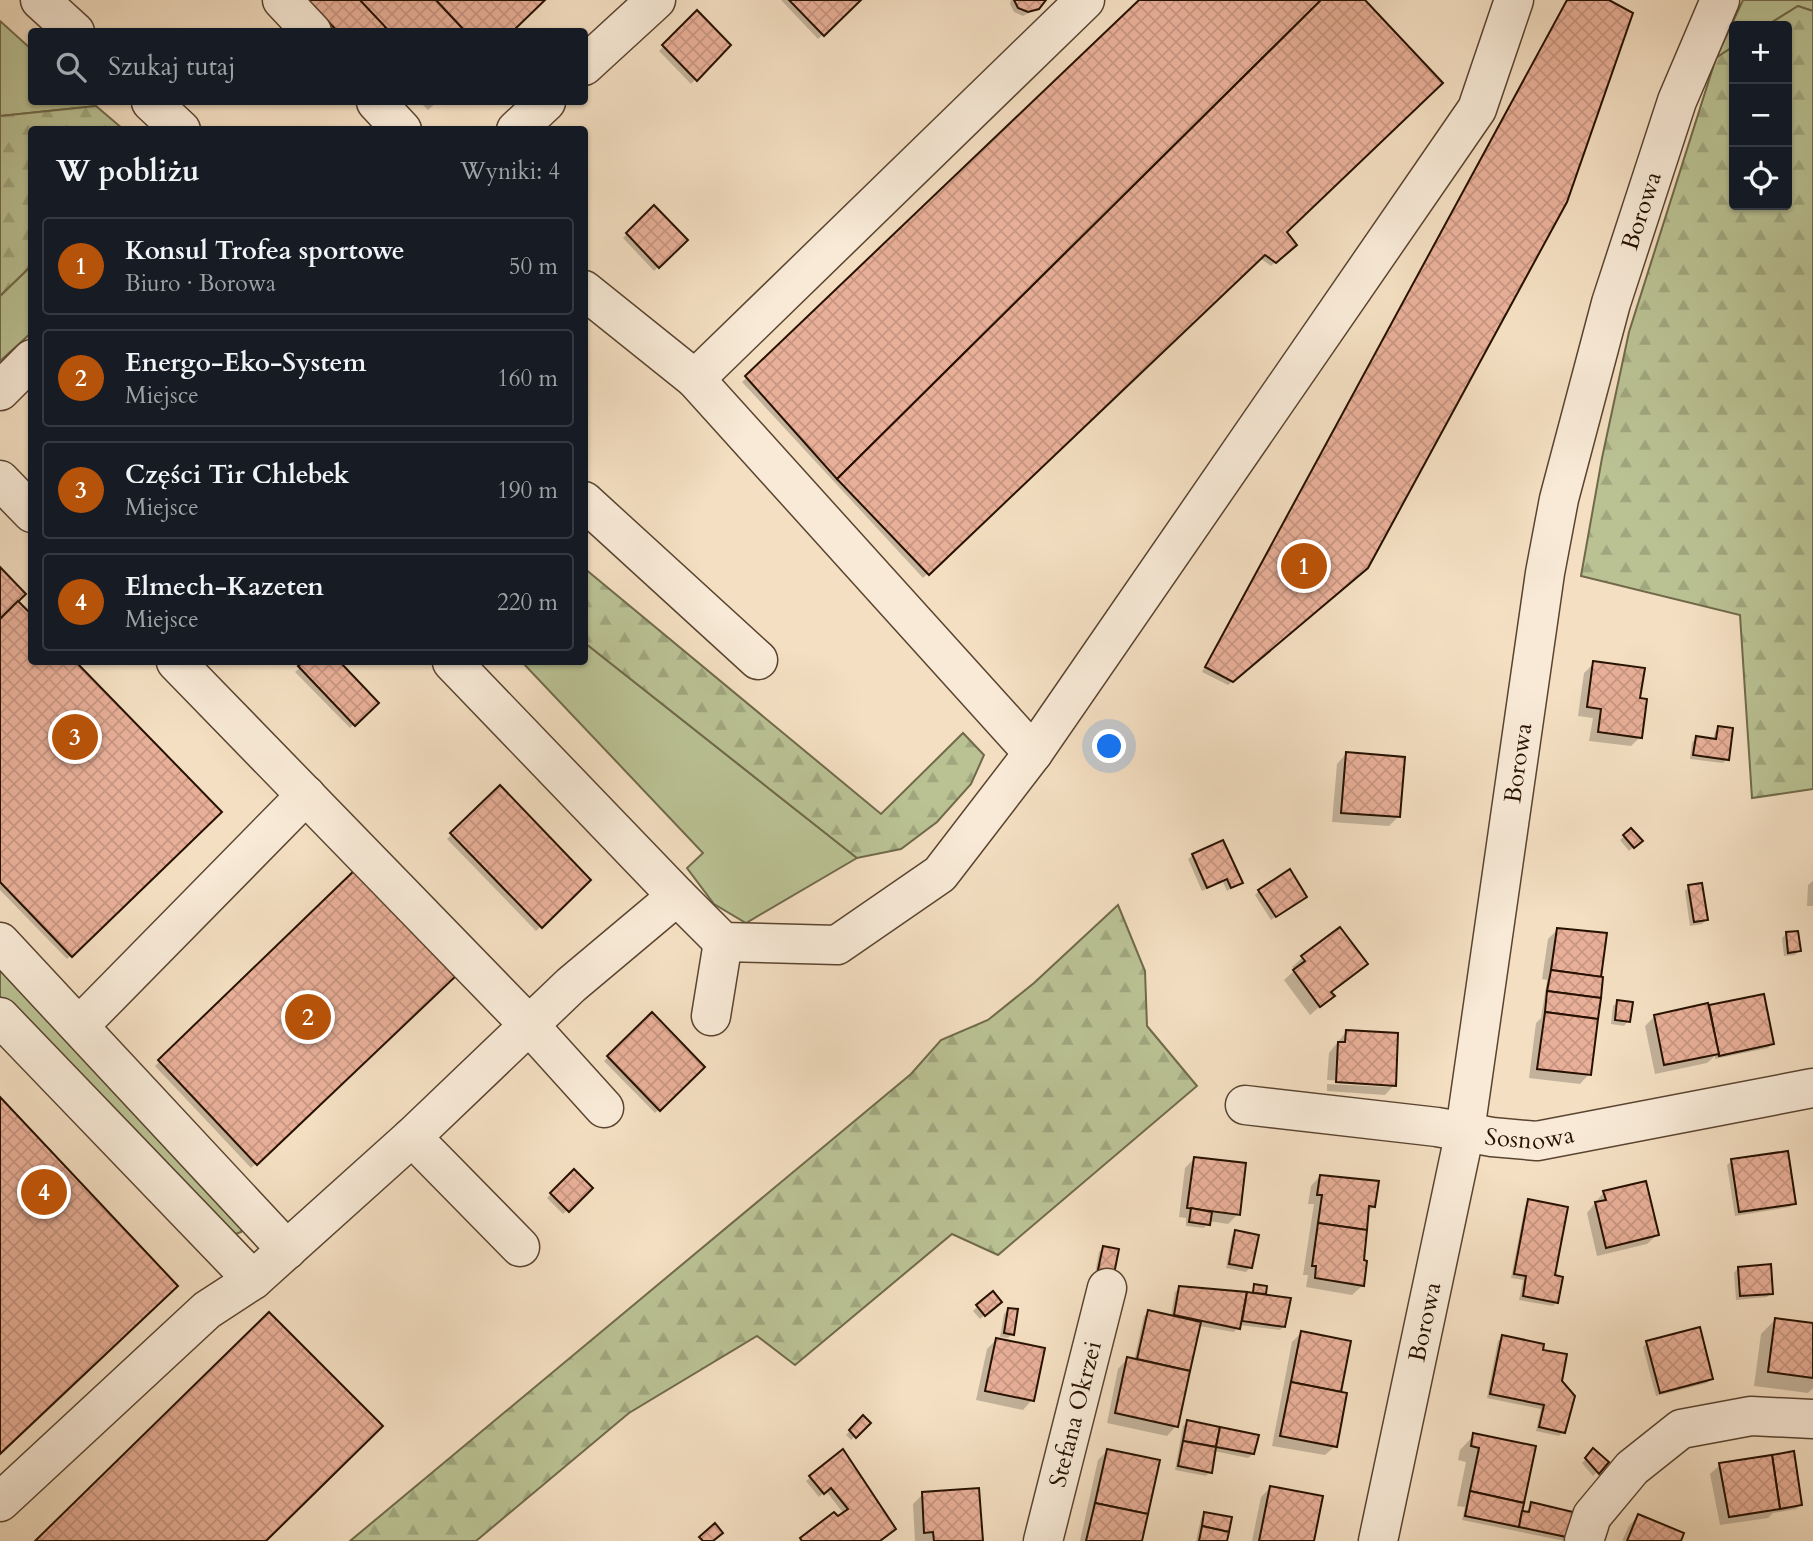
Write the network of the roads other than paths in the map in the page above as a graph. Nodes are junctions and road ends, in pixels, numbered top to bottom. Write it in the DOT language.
graph roads {
  1 [pos="40,0"];
  2 [pos="282,0"];
  3 [pos="656,0"];
  4 [pos="1085,0"];
  5 [pos="1514,0"];
  6 [pos="1720,0"];
  7 [pos="71,28"];
  8 [pos="308,28"];
  9 [pos="588,62"];
  10 [pos="154,105"];
  11 [pos="379,105"];
  12 [pos="544,105"];
  13 [pos="177,126"];
  14 [pos="398,126"];
  15 [pos="520,126"];
  16 [pos="588,293"];
  17 [pos="28,363"];
  18 [pos="695,379"];
  19 [pos="0,391"];
  20 [pos="0,480"];
  21 [pos="588,505"];
  22 [pos="28,509"];
  23 [pos="758,660"];
  24 [pos="179,665"];
  25 [pos="455,665"];
  26 [pos="1033,753"];
  27 [pos="306,796"];
  28 [pos="677,897"];
  29 [pos="0,942"];
  30 [pos="723,942"];
  31 [pos="711,1016"];
  32 [pos="0,1017"];
  33 [pos="529,1025"];
  34 [pos="79,1026"];
  35 [pos="1813,1087"];
  36 [pos="1245,1105"];
  37 [pos="604,1108"];
  38 [pos="1465,1132"];
  39 [pos="412,1137"];
  40 [pos="520,1247"];
  41 [pos="287,1250"];
  42 [pos="253,1280"];
  43 [pos="1107,1288"];
  44 [pos="1813,1419"];
  45 [pos="0,1502"];
  46 [pos="1043,1541"];
  47 [pos="1378,1541"];
  48 [pos="1584,1541"];
  1 -- 7 [label="street"];
  2 -- 8 [label="street"];
  3 -- 9 [label="street"];
  4 -- 18 [label="street"];
  5 -- 26 [label="street"];
  6 -- 38 [label="street, Borowa"];
  10 -- 13 [label="street"];
  11 -- 14 [label="street"];
  12 -- 15 [label="street"];
  16 -- 18 [label="street"];
  17 -- 19 [label="street"];
  18 -- 26 [label="street"];
  20 -- 22 [label="street"];
  21 -- 23 [label="street"];
  24 -- 27 [label="street"];
  25 -- 28 [label="street"];
  26 -- 30 [label="street"];
  27 -- 33 [label="street"];
  27 -- 34 [label="street"];
  28 -- 30 [label="street"];
  28 -- 33 [label="street"];
  29 -- 34 [label="street"];
  30 -- 31 [label="street"];
  32 -- 42 [label="street"];
  33 -- 37 [label="street"];
  33 -- 39 [label="street"];
  34 -- 41 [label="street"];
  35 -- 38 [label="street, Sosnowa"];
  36 -- 38 [label="street, Sosnowa"];
  38 -- 47 [label="street, Borowa"];
  39 -- 40 [label="street"];
  39 -- 41 [label="street"];
  41 -- 42 [label="street"];
  42 -- 45 [label="street"];
  43 -- 46 [label="street, Stefana Okrzei"];
  44 -- 48 [label="street"];
}
